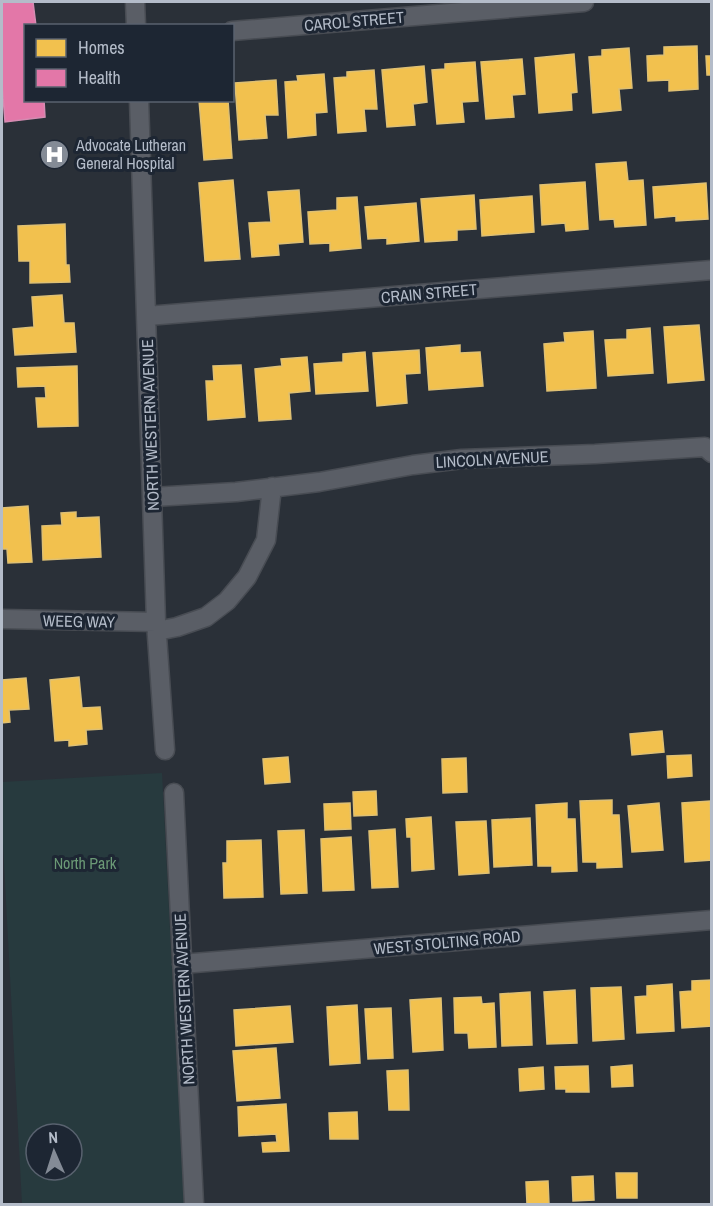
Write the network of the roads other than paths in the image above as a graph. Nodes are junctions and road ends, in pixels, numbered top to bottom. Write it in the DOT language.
graph roads {
  1 [pos="135,2"];
  2 [pos="584,2"];
  3 [pos="136,24"];
  4 [pos="234,31"];
  5 [pos="139,102"];
  6 [pos="711,270"];
  7 [pos="147,316"];
  8 [pos="711,453"];
  9 [pos="272,487"];
  10 [pos="153,497"];
  11 [pos="2,619"];
  12 [pos="157,626"];
  13 [pos="165,750"];
  14 [pos="174,793"];
  15 [pos="711,920"];
  16 [pos="182,964"];
  17 [pos="194,1204"];
  1 -- 3 [label="street"];
  2 -- 4 [label="street, CAROL STREET"];
  5 -- 7 [label="street, NORTH WESTERN AVENUE"];
  6 -- 7 [label="street, CRAIN STREET"];
  7 -- 10 [label="street, NORTH WESTERN AVENUE"];
  8 -- 9 [label="street, LINCOLN AVENUE"];
  9 -- 10 [label="street, LINCOLN AVENUE"];
  9 -- 12 [label="street"];
  10 -- 12 [label="street, NORTH WESTERN AVENUE"];
  11 -- 12 [label="street, WEEG WAY"];
  12 -- 13 [label="street, NORTH WESTERN AVENUE"];
  14 -- 16 [label="street, NORTH WESTERN AVENUE"];
  15 -- 16 [label="street, WEST STOLTING ROAD"];
  16 -- 17 [label="street, NORTH WESTERN AVENUE"];
}
